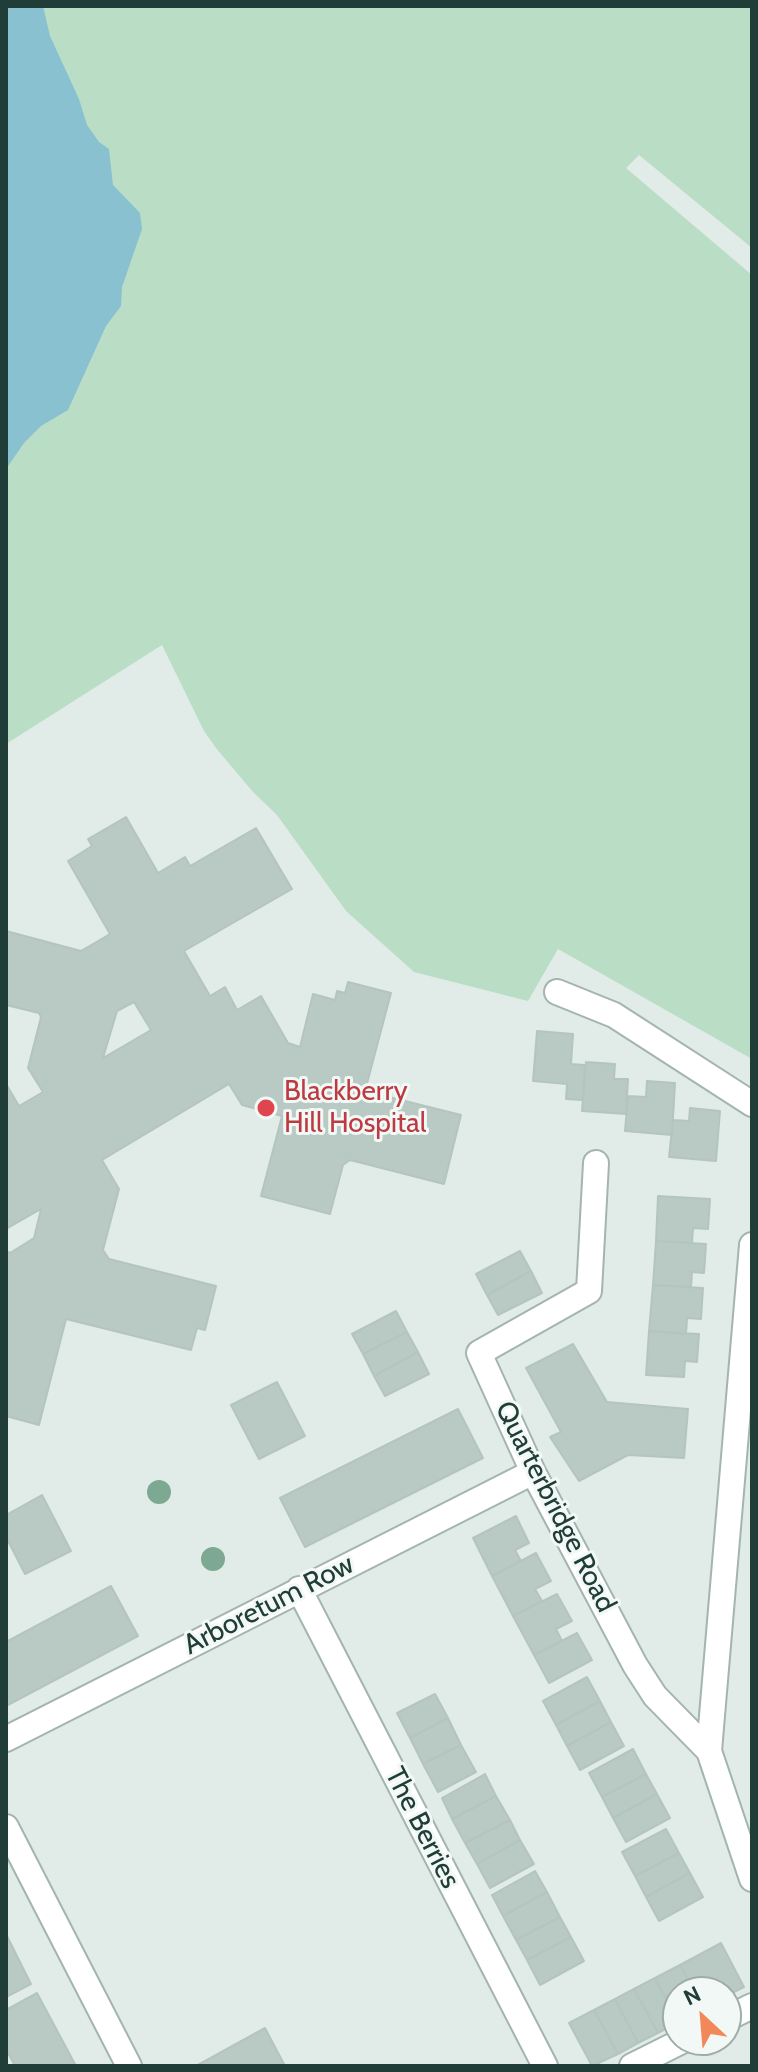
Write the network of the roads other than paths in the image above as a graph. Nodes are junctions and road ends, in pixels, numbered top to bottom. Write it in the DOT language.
graph roads {
  1 [pos="557,992"];
  2 [pos="752,1104"];
  3 [pos="596,1163"];
  4 [pos="752,1245"];
  5 [pos="744,1469"];
  6 [pos="533,1472"];
  7 [pos="299,1589"];
  8 [pos="6,1739"];
  9 [pos="709,1751"];
  10 [pos="6,1827"];
  11 [pos="752,1879"];
  12 [pos="662,2051"];
  13 [pos="129,2066"];
  14 [pos="545,2066"];
  15 [pos="632,2066"];
  1 -- 2 [label="street"];
  3 -- 6 [label="street, Quarterbridge Road"];
  4 -- 5 [label="street"];
  5 -- 9 [label="street"];
  6 -- 7 [label="street, Arboretum Row"];
  6 -- 9 [label="street, Quarterbridge Road"];
  7 -- 8 [label="street, Arboretum Row"];
  7 -- 14 [label="street, The Berries"];
  9 -- 11 [label="street, Quarterbridge Road"];
  10 -- 13 [label="street"];
  12 -- 15 [label="street"];
}
